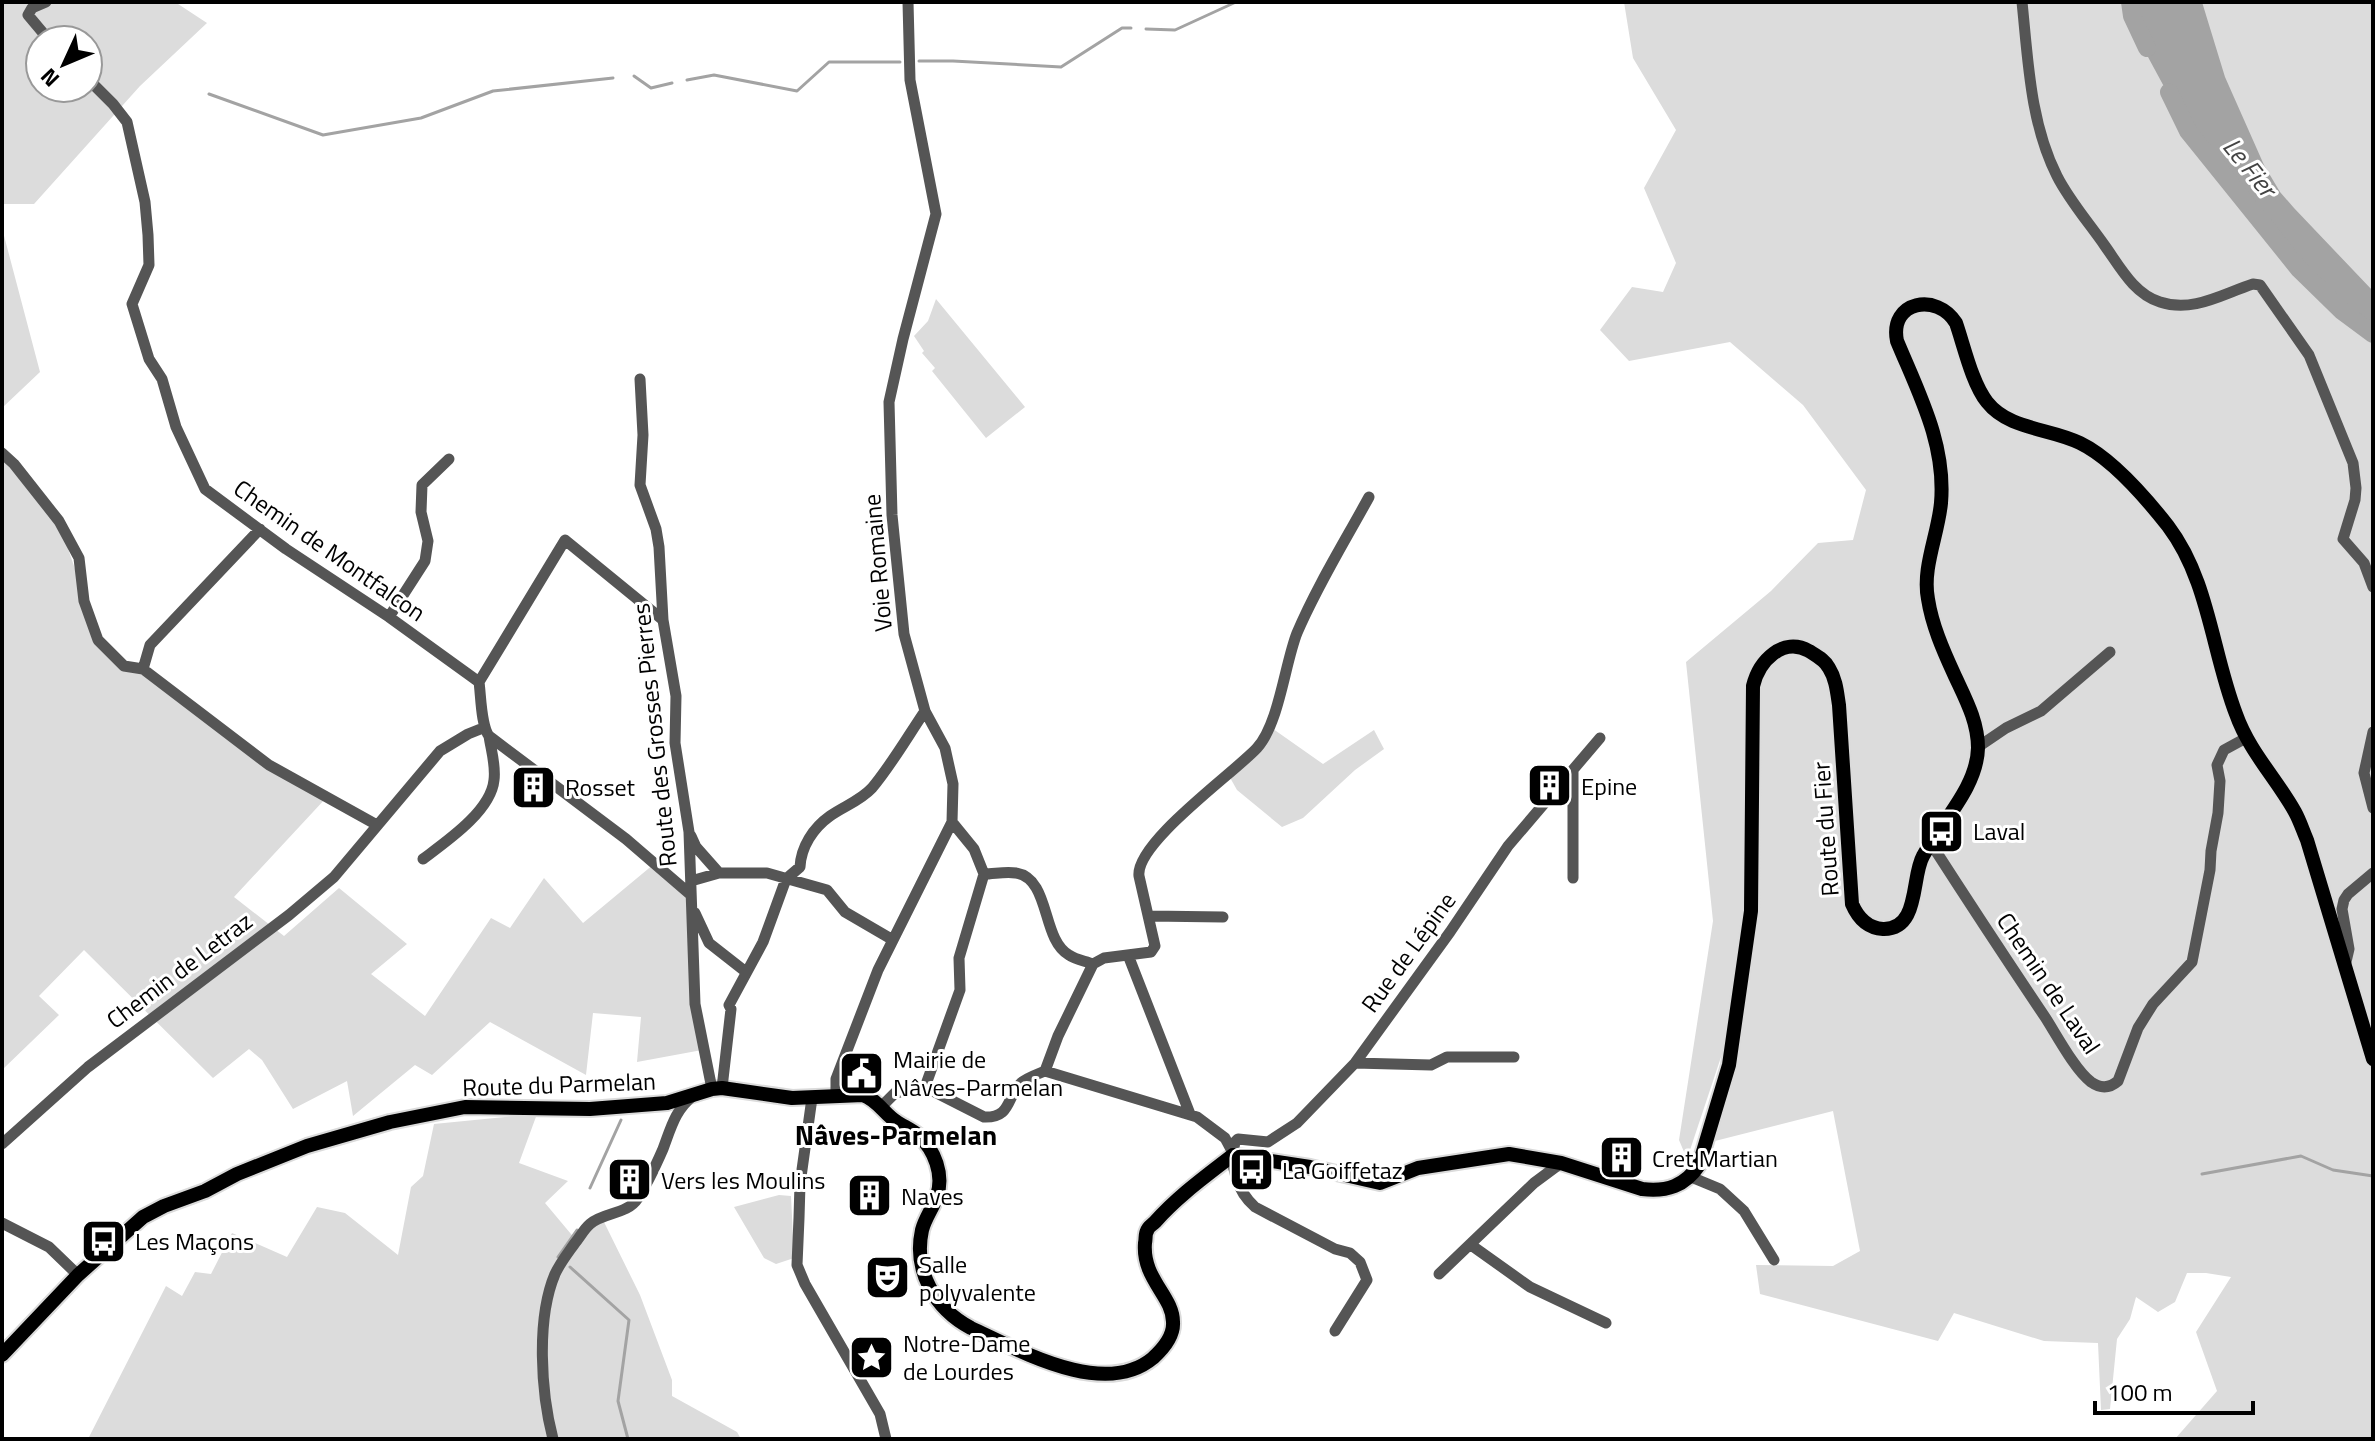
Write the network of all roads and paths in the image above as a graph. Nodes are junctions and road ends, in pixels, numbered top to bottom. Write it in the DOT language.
graph roads {
  1 [pos="46,2"];
  2 [pos="908,2"];
  3 [pos="2022,2"];
  4 [pos="36,24"];
  5 [pos="104,95"];
  6 [pos="640,379"];
  7 [pos="2,453"];
  8 [pos="449,459"];
  9 [pos="1369,497"];
  10 [pos="260,529"];
  11 [pos="2373,587"];
  12 [pos="389,617"];
  13 [pos="663,620"];
  14 [pos="2110,652"];
  15 [pos="143,669"];
  16 [pos="479,682"];
  17 [pos="925,711"];
  18 [pos="486,732"];
  19 [pos="2373,732"];
  20 [pos="1600,738"];
  21 [pos="2246,738"];
  22 [pos="1978,747"];
  23 [pos="1573,770"];
  24 [pos="2373,808"];
  25 [pos="952,822"];
  26 [pos="377,825"];
  27 [pos="689,832"];
  28 [pos="1930,842"];
  29 [pos="423,859"];
  30 [pos="719,873"];
  31 [pos="2373,873"];
  32 [pos="984,874"];
  33 [pos="1573,878"];
  34 [pos="786,879"];
  35 [pos="691,881"];
  36 [pos="692,901"];
  37 [pos="1150,916"];
  38 [pos="1223,917"];
  39 [pos="893,940"];
  40 [pos="1128,955"];
  41 [pos="1093,964"];
  42 [pos="2345,967"];
  43 [pos="746,972"];
  44 [pos="1514,1057"];
  45 [pos="2373,1059"];
  46 [pos="1355,1063"];
  47 [pos="1045,1071"];
  48 [pos="925,1087"];
  49 [pos="717,1088"];
  50 [pos="697,1094"];
  51 [pos="836,1095"];
  52 [pos="812,1098"];
  53 [pos="881,1107"];
  54 [pos="1190,1114"];
  55 [pos="2,1144"];
  56 [pos="1233,1155"];
  57 [pos="1561,1163"];
  58 [pos="1691,1177"];
  59 [pos="2,1223"];
  60 [pos="1471,1245"];
  61 [pos="1774,1260"];
  62 [pos="1439,1274"];
  63 [pos="78,1275"];
  64 [pos="1606,1323"];
  65 [pos="1335,1331"];
  66 [pos="2,1355"];
  67 [pos="553,1439"];
  68 [pos="886,1439"];
  1 -- 4 [label="street"];
  2 -- 17 [label="street, Voie Romaine"];
  3 -- 11 [label="street"];
  5 -- 10 [label="street, Chemin de Montfalcon"];
  6 -- 13 [label="street, Route des Grosses Pierres"];
  7 -- 15 [label="street"];
  8 -- 12 [label="street"];
  9 -- 37 [label="street"];
  10 -- 12 [label="street, Chemin de Montfalcon"];
  10 -- 15 [label="street"];
  12 -- 16 [label="street, Chemin de Montfalcon"];
  13 -- 16 [label="street"];
  13 -- 27 [label="street, Route des Grosses Pierres"];
  14 -- 22 [label="street"];
  15 -- 26 [label="street"];
  16 -- 18 [label="street"];
  17 -- 25 [label="street, Voie Romaine"];
  17 -- 34 [label="street"];
  18 -- 26 [label="street, Chemin de Letraz"];
  18 -- 29 [label="street"];
  18 -- 36 [label="street"];
  19 -- 24 [label="street"];
  20 -- 23 [label="street, Rue de Lépine"];
  21 -- 22 [label="main road, Route du Fier"];
  21 -- 28 [label="street, Chemin de Laval"];
  21 -- 42 [label="main road, Route du Fier"];
  22 -- 28 [label="main road, Route du Fier"];
  23 -- 33 [label="street"];
  23 -- 46 [label="street, Rue de Lépine"];
  25 -- 32 [label="street"];
  25 -- 39 [label="street, Voie Romaine"];
  26 -- 55 [label="street, Chemin de Letraz"];
  27 -- 30 [label="street"];
  27 -- 35 [label="street, Route des Grosses Pierres"];
  28 -- 58 [label="main road, Route du Fier"];
  30 -- 34 [label="street"];
  30 -- 35 [label="street"];
  31 -- 42 [label="street"];
  32 -- 41 [label="street"];
  32 -- 48 [label="street"];
  34 -- 39 [label="street"];
  34 -- 43 [label="street"];
  35 -- 36 [label="street, Route des Grosses Pierres"];
  36 -- 43 [label="street"];
  36 -- 49 [label="street, Route des Grosses Pierres"];
  37 -- 38 [label="street"];
  37 -- 40 [label="street"];
  39 -- 51 [label="street, Voie Romaine"];
  40 -- 41 [label="street"];
  40 -- 54 [label="street"];
  41 -- 47 [label="street"];
  42 -- 45 [label="main road, Route du Fier"];
  43 -- 49 [label="street"];
  44 -- 46 [label="street"];
  46 -- 56 [label="street, Rue de Lépine"];
  47 -- 48 [label="street"];
  47 -- 54 [label="street"];
  48 -- 53 [label="street"];
  49 -- 50 [label="main road, Route du Parmelan"];
  49 -- 52 [label="main road, Route du Parmelan"];
  50 -- 63 [label="main road, Route du Parmelan"];
  50 -- 67 [label="street"];
  51 -- 52 [label="main road, Route du Parmelan"];
  51 -- 53 [label="main road"];
  52 -- 68 [label="street"];
  53 -- 56 [label="main road"];
  54 -- 56 [label="street"];
  56 -- 57 [label="main road"];
  56 -- 65 [label="street"];
  57 -- 58 [label="main road"];
  57 -- 60 [label="street"];
  58 -- 61 [label="street"];
  59 -- 63 [label="street"];
  60 -- 62 [label="street"];
  60 -- 64 [label="street"];
  63 -- 66 [label="main road, Route du Parmelan"];
}
